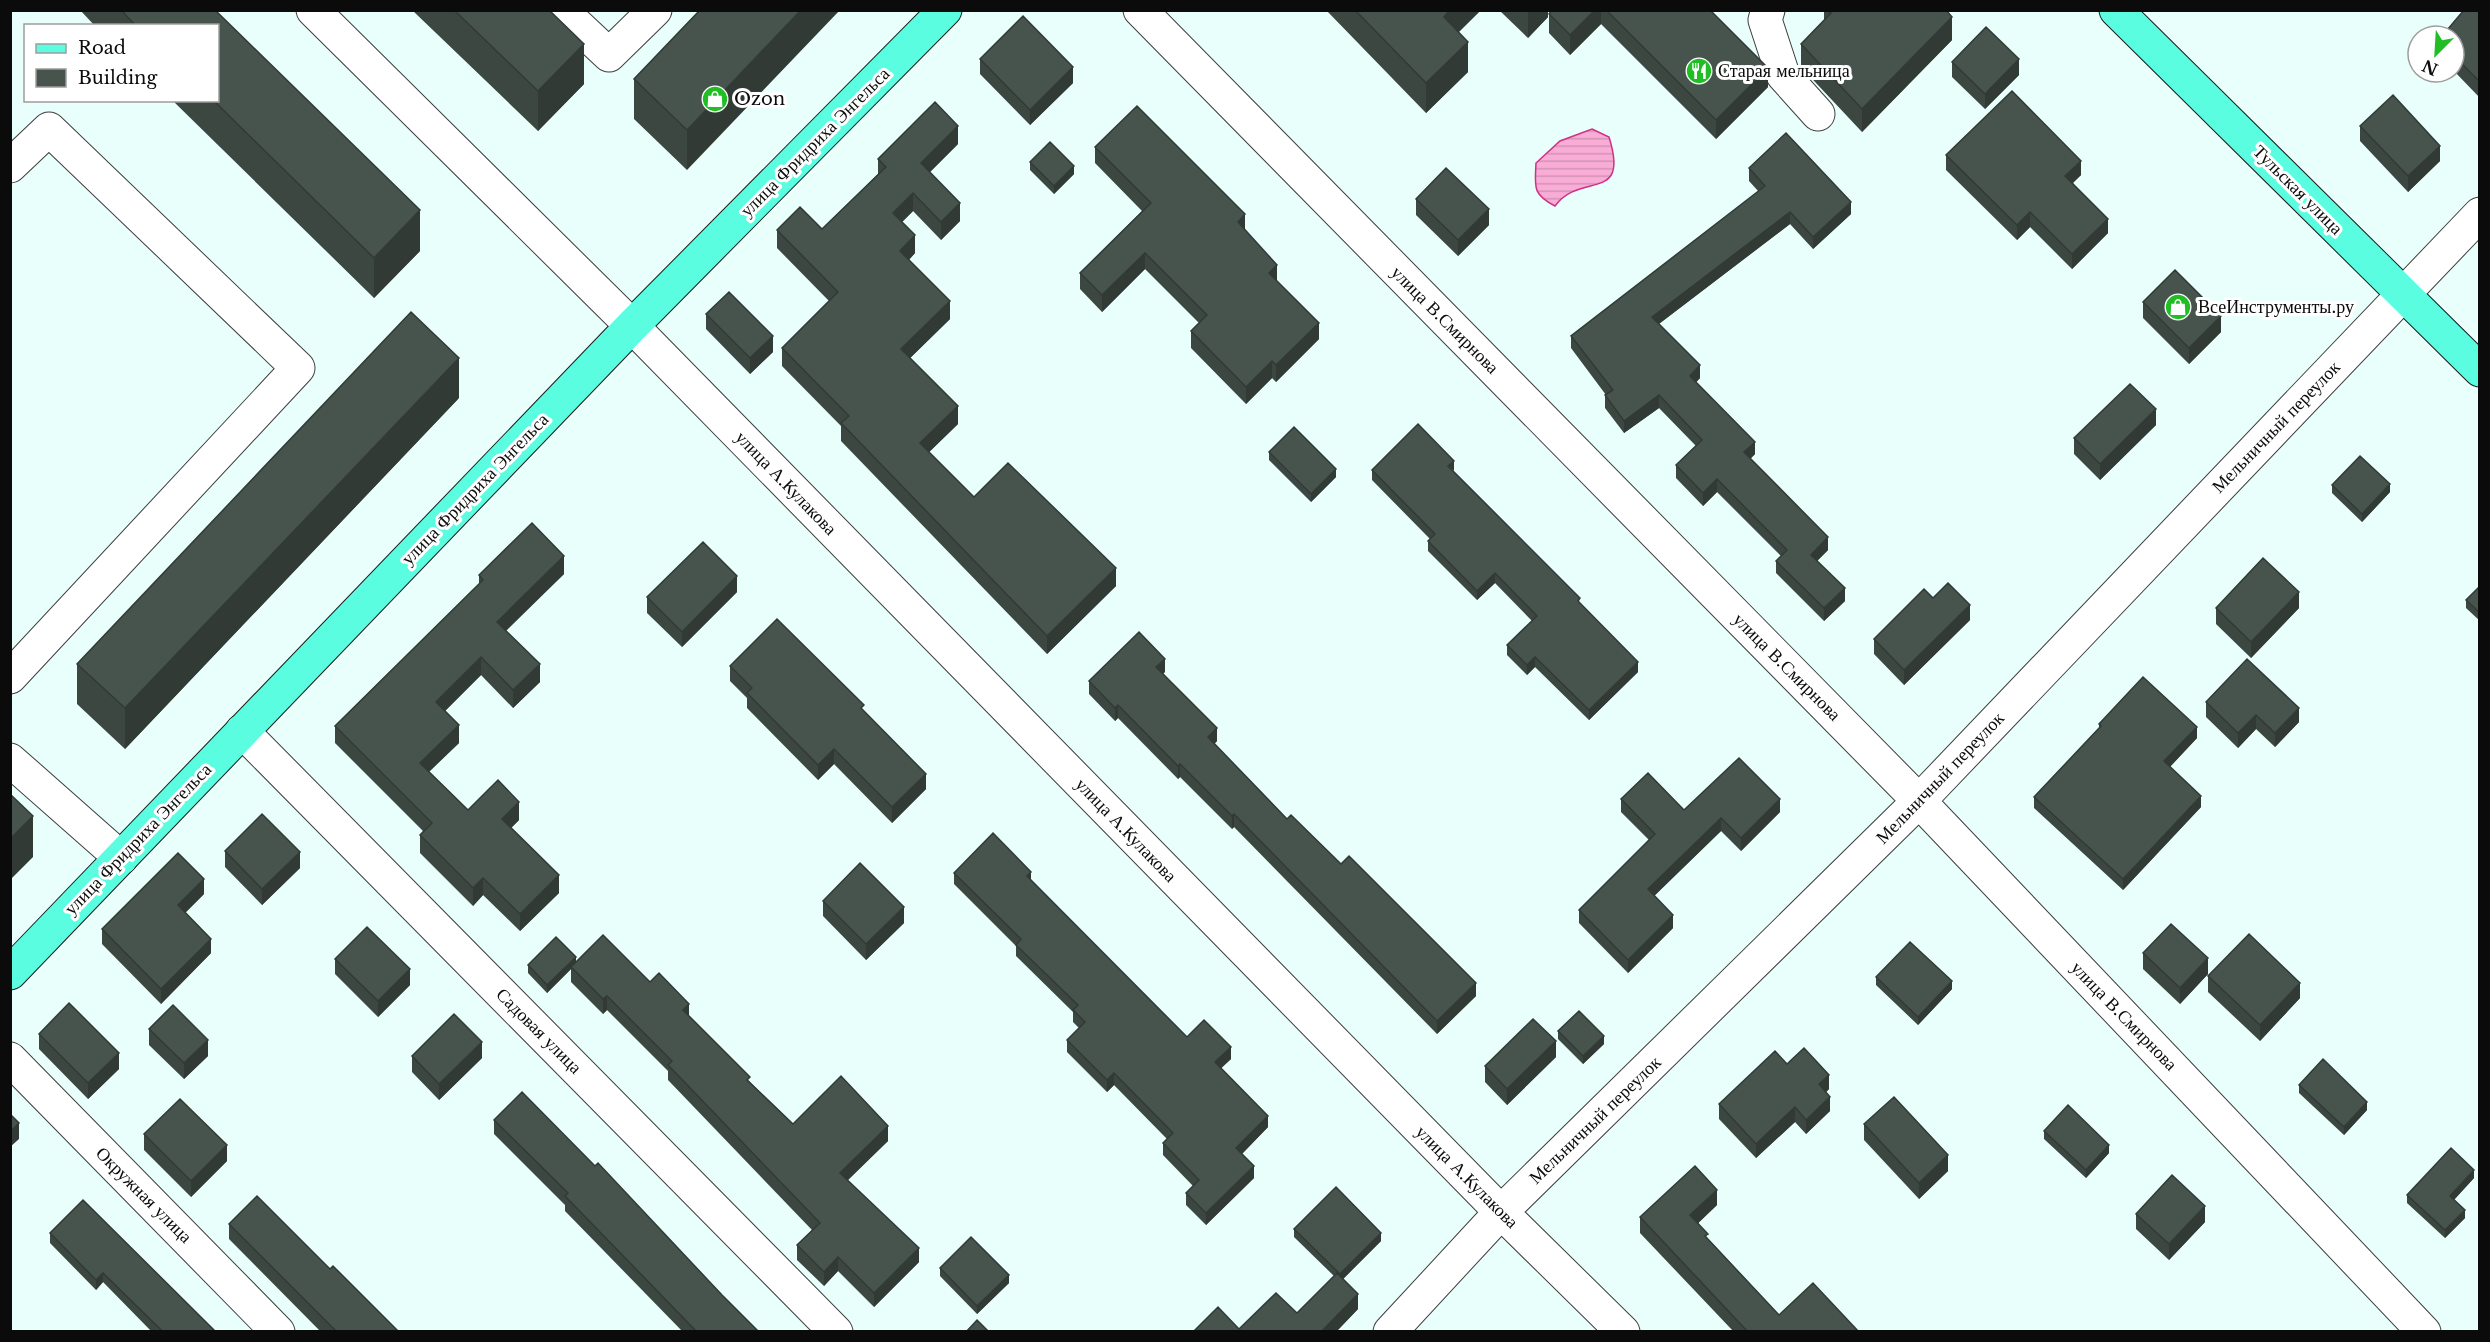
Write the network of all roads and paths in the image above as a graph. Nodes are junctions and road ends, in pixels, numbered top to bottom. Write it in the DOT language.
graph roads {
  1 [pos="313,10"];
  2 [pos="561,10"];
  3 [pos="655,10"];
  4 [pos="945,10"];
  5 [pos="1140,10"];
  6 [pos="1768,10"];
  7 [pos="2116,10"];
  8 [pos="1818,114"];
  9 [pos="10,166"];
  10 [pos="2480,214"];
  11 [pos="2403,294"];
  12 [pos="632,326"];
  13 [pos="2480,370"];
  14 [pos="10,677"];
  15 [pos="242,731"];
  16 [pos="10,760"];
  17 [pos="1920,801"];
  18 [pos="120,858"];
  19 [pos="10,973"];
  20 [pos="10,1059"];
  21 [pos="1501,1212"];
  22 [pos="278,1332"];
  23 [pos="836,1332"];
  24 [pos="1390,1332"];
  25 [pos="1623,1332"];
  26 [pos="2424,1332"];
  1 -- 12 [label="street, улица А.Кулакова"];
  2 -- 3 [label="street"];
  4 -- 12 [label="main road, улица Фридриха Энгельса"];
  5 -- 17 [label="street, улица В.Смирнова"];
  6 -- 8 [label="street"];
  7 -- 11 [label="main road, Тульская улица"];
  9 -- 14 [label="street"];
  10 -- 11 [label="street, Мельничный переулок"];
  11 -- 13 [label="main road, Тульская улица"];
  11 -- 17 [label="street, Мельничный переулок"];
  12 -- 15 [label="main road, улица Фридриха Энгельса"];
  12 -- 21 [label="street, улица А.Кулакова"];
  15 -- 18 [label="main road, улица Фридриха Энгельса"];
  15 -- 23 [label="street, Садовая улица"];
  16 -- 18 [label="street"];
  17 -- 21 [label="street, Мельничный переулок"];
  17 -- 26 [label="street, улица В.Смирнова"];
  18 -- 19 [label="main road, улица Фридриха Энгельса"];
  20 -- 22 [label="street, Окружная улица"];
  21 -- 24 [label="street, Мельничный переулок"];
  21 -- 25 [label="street, улица А.Кулакова"];
}
